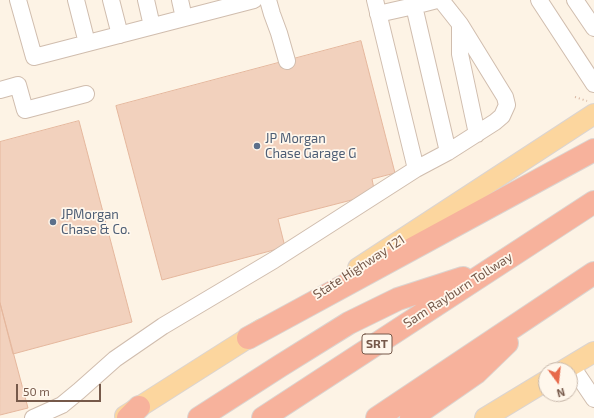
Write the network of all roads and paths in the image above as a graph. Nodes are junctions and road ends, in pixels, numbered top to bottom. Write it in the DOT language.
graph roads {
  1 [pos="18,0"];
  2 [pos="76,0"];
  3 [pos="111,0"];
  4 [pos="146,0"];
  5 [pos="180,0"];
  6 [pos="254,0"];
  7 [pos="268,0"];
  8 [pos="437,0"];
  9 [pos="441,0"];
  10 [pos="539,0"];
  11 [pos="575,0"];
  12 [pos="414,6"];
  13 [pos="376,7"];
  14 [pos="184,18"];
  15 [pos="592,20"];
  16 [pos="460,24"];
  17 [pos="152,26"];
  18 [pos="120,35"];
  19 [pos="87,43"];
  20 [pos="287,60"];
  21 [pos="594,84"];
  22 [pos="0,90"];
  23 [pos="86,94"];
  24 [pos="575,97"];
  25 [pos="593,108"];
  26 [pos="477,134"];
  27 [pos="594,150"];
  28 [pos="448,152"];
  29 [pos="416,169"];
  30 [pos="594,202"];
  31 [pos="491,269"];
  32 [pos="594,273"];
  33 [pos="552,301"];
  34 [pos="248,338"];
  35 [pos="594,352"];
  36 [pos="578,362"];
  37 [pos="578,380"];
  38 [pos="538,386"];
  39 [pos="594,398"];
  40 [pos="129,414"];
  41 [pos="33,418"];
  42 [pos="199,418"];
  43 [pos="262,418"];
  44 [pos="377,418"];
  45 [pos="410,418"];
  46 [pos="485,418"];
  1 -- 19 [label="street"];
  2 -- 19 [label="street"];
  3 -- 18 [label="street"];
  4 -- 17 [label="street"];
  5 -- 14 [label="street"];
  6 -- 14 [label="street"];
  7 -- 20 [label="street"];
  8 -- 12 [label="street"];
  9 -- 16 [label="street"];
  10 -- 21 [label="street"];
  11 -- 15 [label="street"];
  12 -- 13 [label="street"];
  12 -- 28 [label="street"];
  13 -- 29 [label="street"];
  14 -- 17 [label="street"];
  16 -- 26 [label="street"];
  16 -- 26 [label="street"];
  17 -- 18 [label="street"];
  18 -- 19 [label="street"];
  22 -- 23 [label="street"];
  24 -- 25 [label="path"];
  25 -- 34 [label="main road, State Highway 121"];
  26 -- 28 [label="street"];
  27 -- 34 [label="highway"];
  28 -- 29 [label="street"];
  29 -- 41 [label="street"];
  30 -- 31 [label="highway, Sam Rayburn Tollway / SRT"];
  31 -- 42 [label="highway"];
  31 -- 43 [label="highway, Sam Rayburn Tollway / SRT"];
  32 -- 33 [label="highway"];
  33 -- 44 [label="highway"];
  33 -- 45 [label="highway"];
  34 -- 40 [label="main road, State Highway 121"];
  35 -- 36 [label="main road"];
  37 -- 39 [label="street"];
  38 -- 46 [label="main road"];
}
